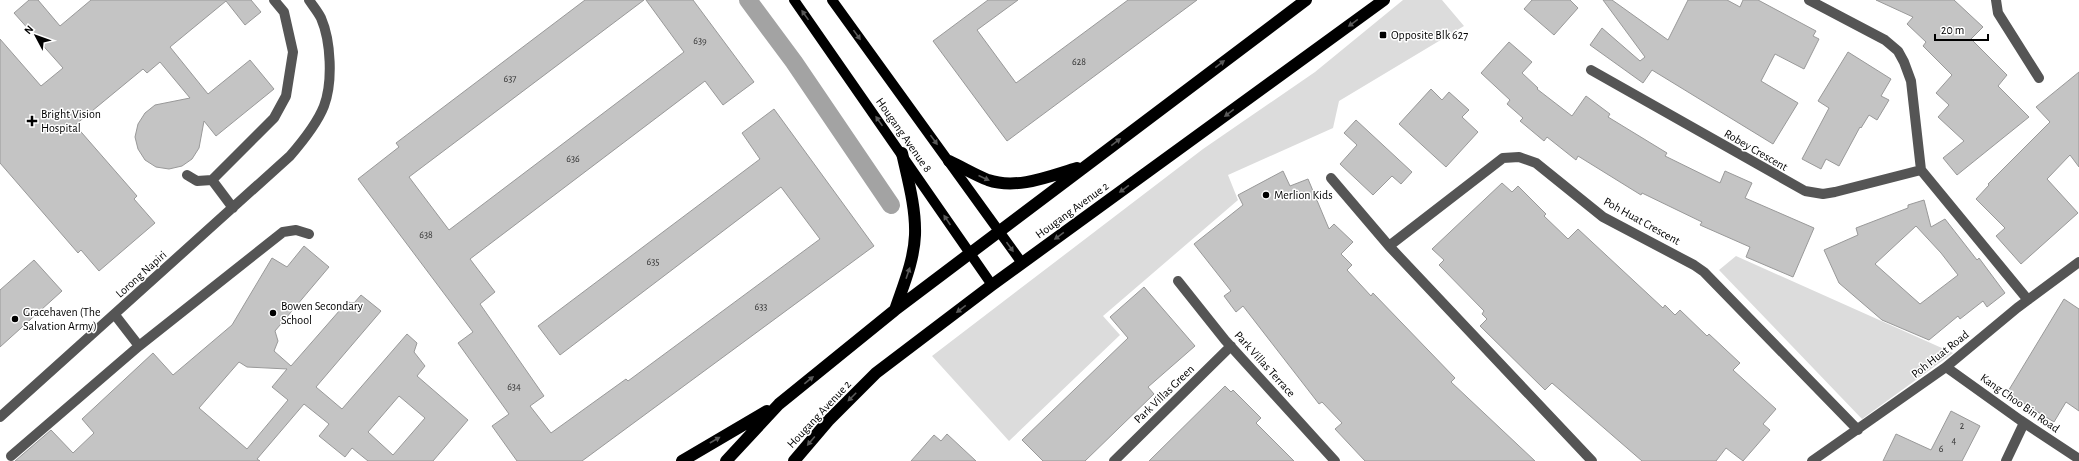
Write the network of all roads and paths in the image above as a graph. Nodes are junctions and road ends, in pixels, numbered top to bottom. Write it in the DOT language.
graph roads {
  1 [pos="274,0"];
  2 [pos="309,0"];
  3 [pos="794,0"];
  4 [pos="832,0"];
  5 [pos="1306,0"];
  6 [pos="1384,0"];
  7 [pos="1809,0"];
  8 [pos="1996,0"];
  9 [pos="1591,70"];
  10 [pos="2039,78"];
  11 [pos="902,153"];
  12 [pos="949,161"];
  13 [pos="1085,165"];
  14 [pos="1921,170"];
  15 [pos="187,176"];
  16 [pos="1331,178"];
  17 [pos="212,180"];
  18 [pos="233,208"];
  19 [pos="998,230"];
  20 [pos="309,234"];
  21 [pos="1389,246"];
  22 [pos="969,252"];
  23 [pos="2079,262"];
  24 [pos="1022,264"];
  25 [pos="1178,281"];
  26 [pos="992,285"];
  27 [pos="2028,300"];
  28 [pos="895,310"];
  29 [pos="115,315"];
  30 [pos="139,346"];
  31 [pos="1231,346"];
  32 [pos="1946,367"];
  33 [pos="779,404"];
  34 [pos="0,416"];
  35 [pos="2024,423"];
  36 [pos="1858,430"];
  37 [pos="11,456"];
  38 [pos="2079,459"];
  39 [pos="682,461"];
  40 [pos="726,461"];
  41 [pos="794,461"];
  42 [pos="1114,461"];
  43 [pos="1335,461"];
  44 [pos="1592,461"];
  45 [pos="1812,461"];
  46 [pos="2006,461"];
  1 -- 17 [label="street"];
  2 -- 18 [label="street"];
  11 -- 3 [label="main road, Hougang Avenue 8, one-way"];
  4 -- 12 [label="main road, Hougang Avenue 8, one-way"];
  13 -- 5 [label="highway, one-way"];
  6 -- 24 [label="highway, Hougang Avenue 2, one-way"];
  7 -- 14 [label="street"];
  8 -- 10 [label="street"];
  9 -- 14 [label="street, Robey Crescent"];
  22 -- 11 [label="main road, Hougang Avenue 8, one-way"];
  28 -- 11 [label="highway, one-way"];
  12 -- 13 [label="highway, one-way"];
  12 -- 19 [label="main road, Hougang Avenue 8"];
  13 -- 19 [label="highway"];
  14 -- 27 [label="street"];
  15 -- 17 [label="street"];
  16 -- 21 [label="street"];
  17 -- 18 [label="street"];
  18 -- 29 [label="street, Lorong Napiri"];
  19 -- 22 [label="highway"];
  19 -- 24 [label="main road, Hougang Avenue 8, one-way"];
  20 -- 30 [label="street"];
  21 -- 36 [label="street, Poh Huat Crescent"];
  21 -- 44 [label="street"];
  22 -- 26 [label="main road, Hougang Avenue 8"];
  22 -- 28 [label="highway"];
  23 -- 27 [label="street, Poh Huat Road"];
  24 -- 26 [label="highway, Hougang Avenue 2"];
  25 -- 31 [label="street, Park Villas Terrace"];
  26 -- 41 [label="highway, Hougang Avenue 2, one-way"];
  27 -- 32 [label="street, Poh Huat Road"];
  33 -- 28 [label="highway, one-way"];
  29 -- 30 [label="street"];
  29 -- 34 [label="street, Lorong Napiri"];
  30 -- 37 [label="street"];
  31 -- 42 [label="street, Park Villas Green"];
  31 -- 43 [label="street, Park Villas Terrace"];
  32 -- 35 [label="street, Kang Choo Bin Road"];
  32 -- 36 [label="street, Poh Huat Road"];
  39 -- 33 [label="highway, one-way"];
  33 -- 40 [label="highway"];
  35 -- 38 [label="street, Kang Choo Bin Road"];
  35 -- 46 [label="street"];
  36 -- 45 [label="street, Poh Huat Road"];
}
